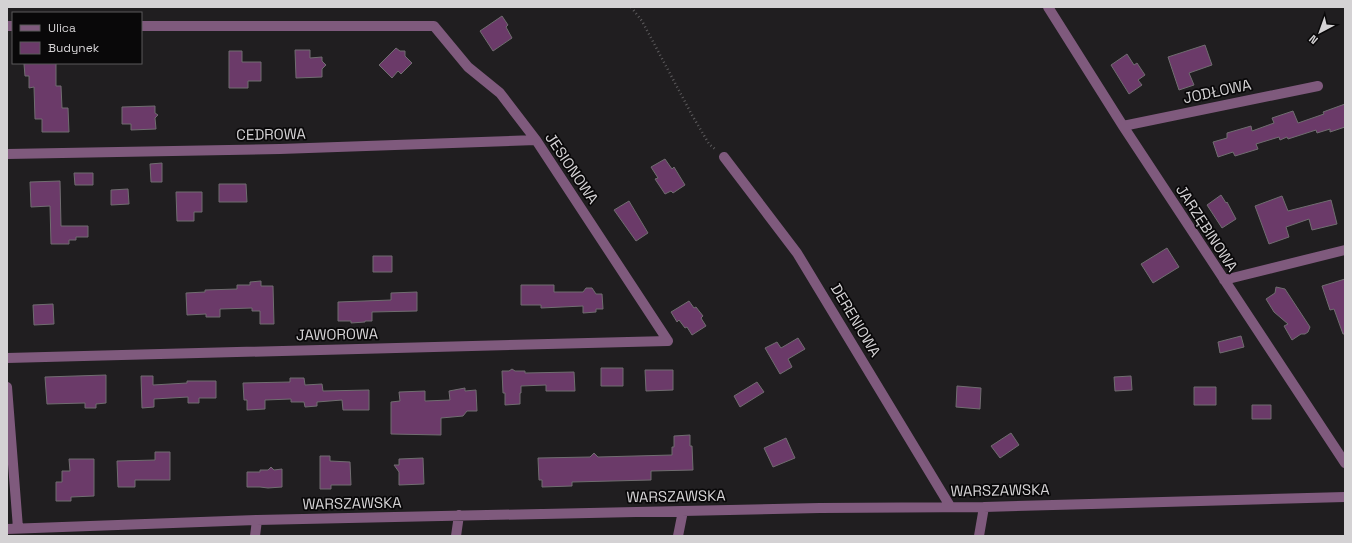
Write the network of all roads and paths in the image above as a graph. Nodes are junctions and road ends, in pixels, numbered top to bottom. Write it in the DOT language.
graph roads {
  1 [pos="631,7"];
  2 [pos="1048,7"];
  3 [pos="142,26"];
  4 [pos="1318,86"];
  5 [pos="1123,126"];
  6 [pos="536,140"];
  7 [pos="7,154"];
  8 [pos="724,157"];
  9 [pos="1345,250"];
  10 [pos="1224,280"];
  11 [pos="668,341"];
  12 [pos="7,358"];
  13 [pos="7,387"];
  14 [pos="1345,463"];
  15 [pos="1345,497"];
  16 [pos="950,506"];
  17 [pos="984,507"];
  18 [pos="683,511"];
  19 [pos="459,515"];
  20 [pos="257,520"];
  21 [pos="18,528"];
  22 [pos="7,529"];
  23 [pos="255,536"];
  24 [pos="456,536"];
  25 [pos="678,536"];
  26 [pos="978,536"];
  1 -- 8 [label="path"];
  2 -- 5 [label="street, JARZĘBINOWA"];
  3 -- 6 [label="street, JESIONOWA"];
  4 -- 5 [label="street, JODŁOWA"];
  5 -- 10 [label="street, JARZĘBINOWA"];
  6 -- 7 [label="street, CEDROWA"];
  6 -- 11 [label="street, JESIONOWA"];
  8 -- 16 [label="street, DERENIOWA"];
  9 -- 10 [label="street"];
  10 -- 14 [label="street, JARZĘBINOWA"];
  11 -- 12 [label="street, JAWOROWA"];
  13 -- 21 [label="street"];
  15 -- 17 [label="street, WARSZAWSKA"];
  16 -- 17 [label="street, WARSZAWSKA"];
  16 -- 18 [label="street, WARSZAWSKA"];
  17 -- 26 [label="street"];
  18 -- 19 [label="street, WARSZAWSKA"];
  18 -- 25 [label="street"];
  19 -- 20 [label="street, WARSZAWSKA"];
  19 -- 24 [label="street"];
  20 -- 21 [label="street, WARSZAWSKA"];
  20 -- 23 [label="street"];
  21 -- 22 [label="street, WARSZAWSKA"];
}
